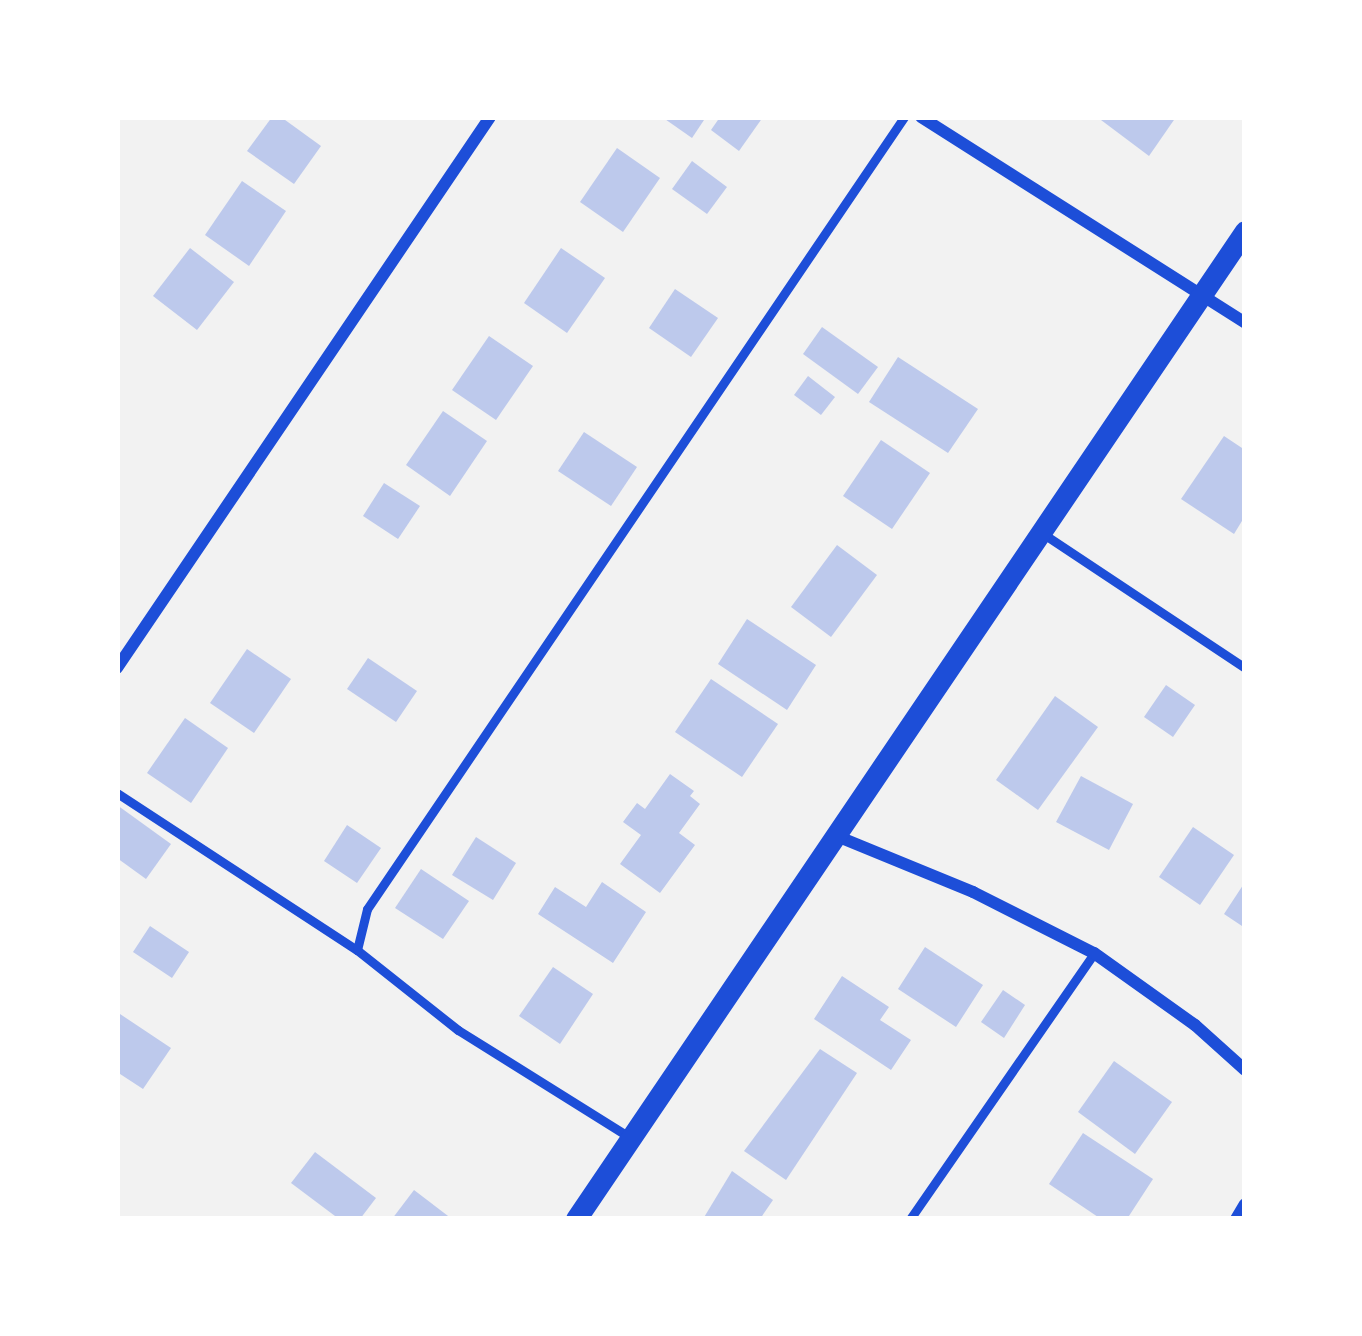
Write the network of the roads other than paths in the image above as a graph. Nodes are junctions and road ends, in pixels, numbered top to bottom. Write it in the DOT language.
graph roads {
  1 [pos="490,117"];
  2 [pos="904,117"];
  3 [pos="921,117"];
  4 [pos="1245,231"];
  5 [pos="1202,294"];
  6 [pos="1245,322"];
  7 [pos="1042,533"];
  8 [pos="117,668"];
  9 [pos="1245,668"];
  10 [pos="117,793"];
  11 [pos="838,837"];
  12 [pos="357,950"];
  13 [pos="1094,953"];
  14 [pos="1245,1070"];
  15 [pos="631,1138"];
  16 [pos="1245,1204"];
  17 [pos="576,1219"];
  18 [pos="910,1219"];
  19 [pos="1236,1219"];
  1 -- 8 [label="street"];
  2 -- 12 [label="lane"];
  3 -- 5 [label="street"];
  4 -- 5 [label="street"];
  5 -- 6 [label="street"];
  5 -- 7 [label="street"];
  7 -- 9 [label="lane"];
  7 -- 11 [label="street"];
  10 -- 12 [label="lane"];
  11 -- 13 [label="street"];
  11 -- 15 [label="street"];
  12 -- 15 [label="lane"];
  13 -- 14 [label="street"];
  13 -- 18 [label="lane"];
  15 -- 17 [label="street"];
  16 -- 19 [label="street"];
}
